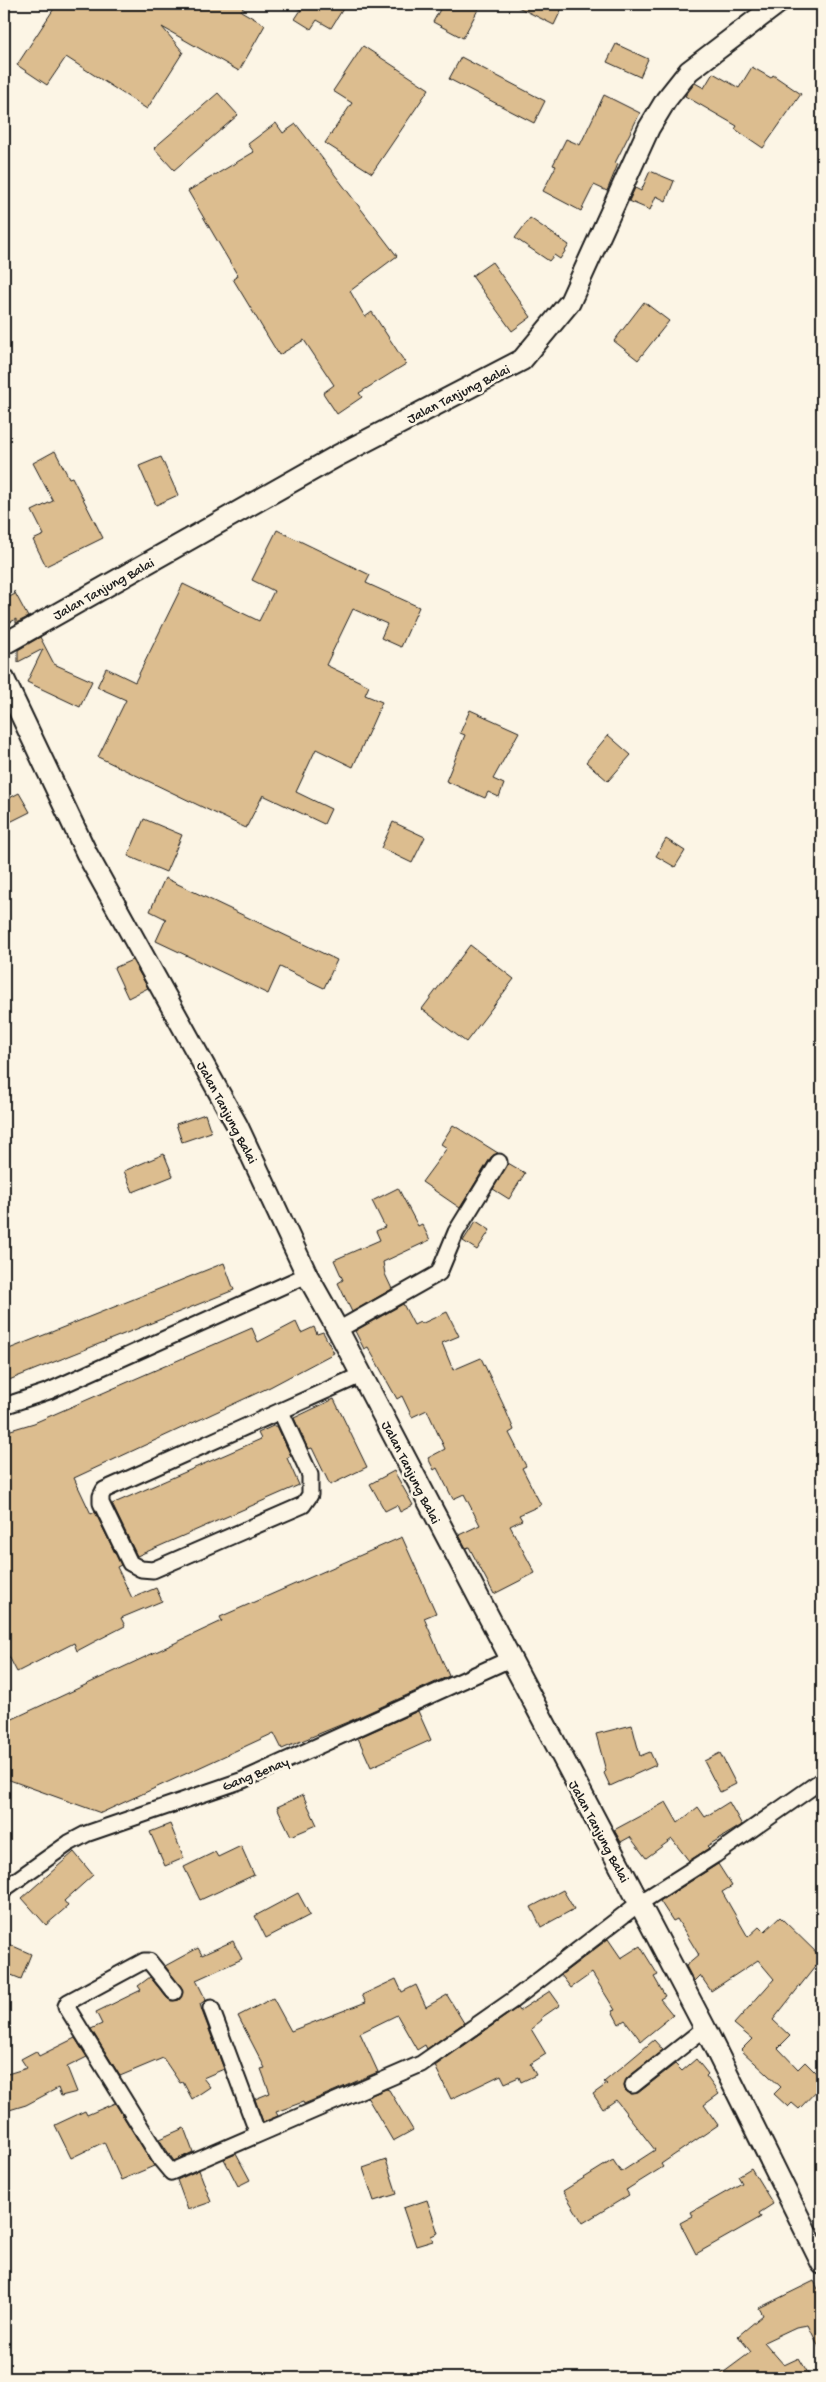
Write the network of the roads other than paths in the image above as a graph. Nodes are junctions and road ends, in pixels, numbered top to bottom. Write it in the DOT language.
graph roads {
  1 [pos="777,4"];
  2 [pos="4,644"];
  3 [pos="4,680"];
  4 [pos="499,1162"];
  5 [pos="307,1275"];
  6 [pos="338,1330"];
  7 [pos="361,1376"];
  8 [pos="4,1406"];
  9 [pos="281,1412"];
  10 [pos="510,1659"];
  11 [pos="822,1780"];
  12 [pos="4,1889"];
  13 [pos="638,1904"];
  14 [pos="174,1992"];
  15 [pos="211,2008"];
  16 [pos="705,2028"];
  17 [pos="633,2085"];
  18 [pos="258,2134"];
  19 [pos="822,2264"];
  1 -- 2 [label="street, Jalan Tanjung Balai"];
  3 -- 5 [label="street, Jalan Tanjung Balai"];
  4 -- 6 [label="street"];
  5 -- 6 [label="street, Jalan Tanjung Balai"];
  5 -- 8 [label="street"];
  6 -- 7 [label="street, Jalan Tanjung Balai"];
  7 -- 9 [label="street"];
  7 -- 10 [label="street, Jalan Tanjung Balai"];
  9 -- 9 [label="street"];
  10 -- 12 [label="street, Gang Benay"];
  10 -- 13 [label="street, Jalan Tanjung Balai"];
  11 -- 13 [label="street"];
  13 -- 16 [label="street, Jalan Tanjung Balai"];
  13 -- 18 [label="street"];
  14 -- 18 [label="street"];
  15 -- 18 [label="street"];
  16 -- 17 [label="street"];
  16 -- 19 [label="street, Jalan Tanjung Balai"];
}
